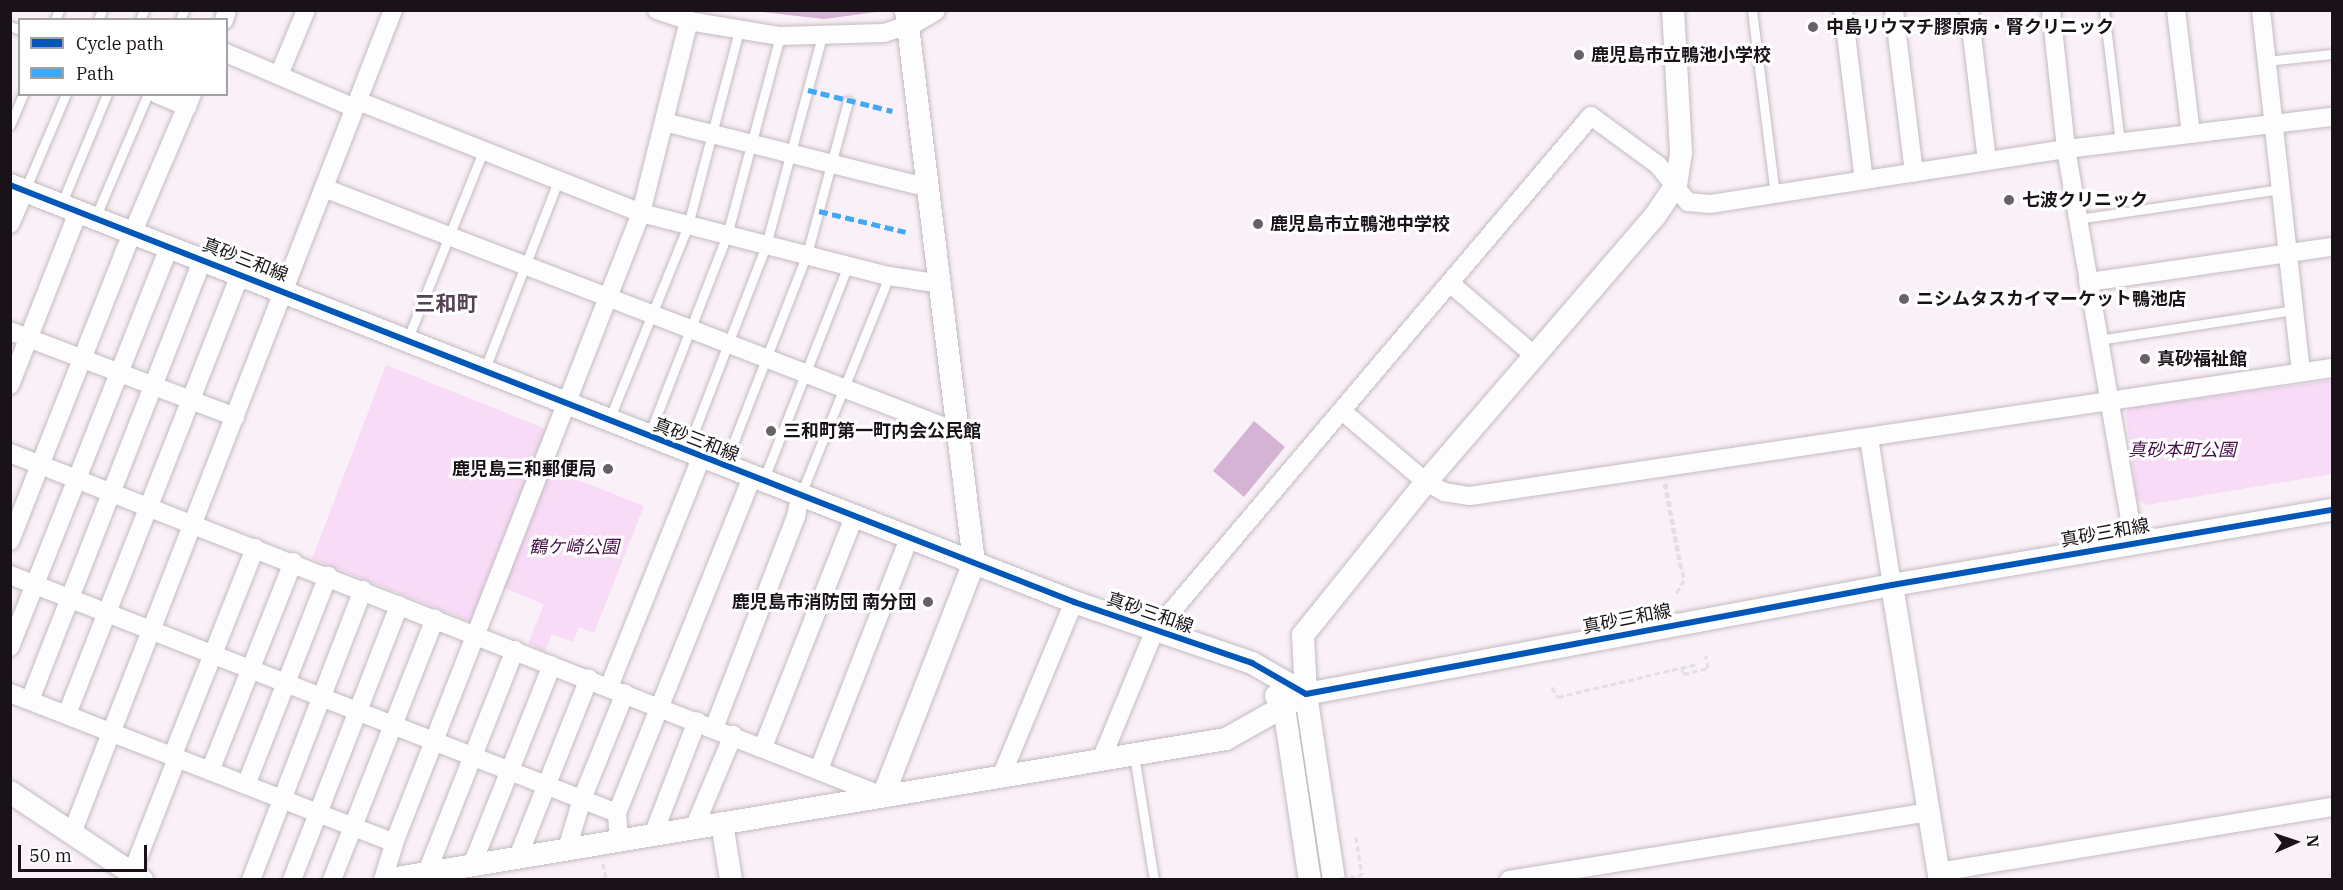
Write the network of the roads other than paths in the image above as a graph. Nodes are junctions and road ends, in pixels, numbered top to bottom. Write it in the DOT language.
graph roads {
  1 [pos="306,10"];
  2 [pos="393,10"];
  3 [pos="657,10"];
  4 [pos="934,10"];
  5 [pos="1673,10"];
  6 [pos="1752,10"];
  7 [pos="1844,10"];
  8 [pos="1893,10"];
  9 [pos="1969,10"];
  10 [pos="2051,10"];
  11 [pos="2104,10"];
  12 [pos="2176,10"];
  13 [pos="2261,10"];
  14 [pos="906,16"];
  15 [pos="689,21"];
  16 [pos="740,31"];
  17 [pos="780,36"];
  18 [pos="822,36"];
  19 [pos="228,53"];
  20 [pos="2332,54"];
  21 [pos="2266,61"];
  22 [pos="279,75"];
  23 [pos="22,96"];
  24 [pos="65,96"];
  25 [pos="107,96"];
  26 [pos="147,96"];
  27 [pos="166,96"];
  28 [pos="189,101"];
  29 [pos="848,101"];
  30 [pos="356,105"];
  31 [pos="2332,117"];
  32 [pos="664,122"];
  33 [pos="2273,124"];
  34 [pos="10,125"];
  35 [pos="709,134"];
  36 [pos="2191,134"];
  37 [pos="2120,142"];
  38 [pos="751,146"];
  39 [pos="2066,149"];
  40 [pos="483,151"];
  41 [pos="790,156"];
  42 [pos="1987,161"];
  43 [pos="831,166"];
  44 [pos="1914,172"];
  45 [pos="1864,180"];
  46 [pos="558,181"];
  47 [pos="1676,185"];
  48 [pos="18,188"];
  49 [pos="324,188"];
  50 [pos="928,188"];
  51 [pos="2280,189"];
  52 [pos="1776,194"];
  53 [pos="78,211"];
  54 [pos="641,213"];
  55 [pos="2078,219"];
  56 [pos="10,224"];
  57 [pos="688,225"];
  58 [pos="133,233"];
  59 [pos="449,236"];
  60 [pos="727,236"];
  61 [pos="766,245"];
  62 [pos="169,247"];
  63 [pos="2332,247"];
  64 [pos="2288,253"];
  65 [pos="807,254"];
  66 [pos="202,260"];
  67 [pos="525,265"];
  68 [pos="848,265"];
  69 [pos="240,274"];
  70 [pos="888,276"];
  71 [pos="2088,282"];
  72 [pos="940,284"];
  73 [pos="1451,284"];
  74 [pos="284,291"];
  75 [pos="608,297"];
  76 [pos="2294,310"];
  77 [pos="653,315"];
  78 [pos="690,329"];
  79 [pos="10,331"];
  80 [pos="29,338"];
  81 [pos="408,338"];
  82 [pos="2098,340"];
  83 [pos="729,345"];
  84 [pos="1534,356"];
  85 [pos="81,358"];
  86 [pos="766,359"];
  87 [pos="2332,368"];
  88 [pos="484,371"];
  89 [pos="2301,372"];
  90 [pos="118,373"];
  91 [pos="804,374"];
  92 [pos="10,385"];
  93 [pos="155,387"];
  94 [pos="842,389"];
  95 [pos="190,400"];
  96 [pos="2107,402"];
  97 [pos="566,405"];
  98 [pos="1342,411"];
  99 [pos="235,417"];
  100 [pos="608,422"];
  101 [pos="955,431"];
  102 [pos="648,437"];
  103 [pos="1869,438"];
  104 [pos="10,453"];
  105 [pos="694,455"];
  106 [pos="40,465"];
  107 [pos="724,466"];
  108 [pos="76,478"];
  109 [pos="757,479"];
  110 [pos="1426,482"];
  111 [pos="113,492"];
  112 [pos="800,496"];
  113 [pos="149,507"];
  114 [pos="2332,510"];
  115 [pos="854,517"];
  116 [pos="193,523"];
  117 [pos="909,538"];
  118 [pos="10,541"];
  119 [pos="2134,543"];
  120 [pos="255,548"];
  121 [pos="292,562"];
  122 [pos="974,563"];
  123 [pos="10,576"];
  124 [pos="328,576"];
  125 [pos="34,585"];
  126 [pos="1892,585"];
  127 [pos="363,591"];
  128 [pos="70,599"];
  129 [pos="1074,602"];
  130 [pos="399,605"];
  131 [pos="106,614"];
  132 [pos="435,619"];
  133 [pos="1154,632"];
  134 [pos="151,633"];
  135 [pos="476,635"];
  136 [pos="10,647"];
  137 [pos="515,650"];
  138 [pos="213,656"];
  139 [pos="1252,663"];
  140 [pos="552,665"];
  141 [pos="249,669"];
  142 [pos="589,679"];
  143 [pos="285,683"];
  144 [pos="617,690"];
  145 [pos="10,693"];
  146 [pos="1306,693"];
  147 [pos="321,698"];
  148 [pos="30,700"];
  149 [pos="1284,706"];
  150 [pos="661,707"];
  151 [pos="357,711"];
  152 [pos="67,714"];
  153 [pos="705,724"];
  154 [pos="393,725"];
  155 [pos="112,732"];
  156 [pos="733,735"];
  157 [pos="434,741"];
  158 [pos="763,747"];
  159 [pos="1134,755"];
  160 [pos="475,757"];
  161 [pos="175,758"];
  162 [pos="1101,760"];
  163 [pos="819,769"];
  164 [pos="210,771"];
  165 [pos="511,772"];
  166 [pos="1001,777"];
  167 [pos="246,785"];
  168 [pos="545,786"];
  169 [pos="10,792"];
  170 [pos="883,796"];
  171 [pos="582,799"];
  172 [pos="282,800"];
  173 [pos="2332,807"];
  174 [pos="1929,812"];
  175 [pos="318,813"];
  176 [pos="617,813"];
  177 [pos="722,823"];
  178 [pos="353,827"];
  179 [pos="694,828"];
  180 [pos="72,833"];
  181 [pos="653,835"];
  182 [pos="619,840"];
  183 [pos="394,843"];
  184 [pos="567,849"];
  185 [pos="518,857"];
  186 [pos="472,865"];
  187 [pos="427,872"];
  188 [pos="137,876"];
  189 [pos="1940,876"];
  190 [pos="251,879"];
  191 [pos="292,879"];
  192 [pos="332,879"];
  193 [pos="384,879"];
  194 [pos="731,879"];
  195 [pos="1154,879"];
  196 [pos="1310,879"];
  197 [pos="1333,879"];
  198 [pos="1509,879"];
  1 -- 22 [label="street"];
  2 -- 30 [label="street"];
  3 -- 15 [label="street"];
  4 -- 14 [label="street"];
  5 -- 47 [label="street"];
  6 -- 52 [label="lane"];
  7 -- 45 [label="street"];
  8 -- 44 [label="street"];
  9 -- 42 [label="street"];
  10 -- 39 [label="street"];
  11 -- 37 [label="lane"];
  12 -- 36 [label="street"];
  13 -- 21 [label="street"];
  14 -- 18 [label="street"];
  14 -- 50 [label="street"];
  15 -- 16 [label="street"];
  15 -- 32 [label="street"];
  16 -- 17 [label="street"];
  16 -- 35 [label="lane"];
  17 -- 18 [label="street"];
  17 -- 38 [label="lane"];
  18 -- 41 [label="lane"];
  19 -- 22 [label="street"];
  20 -- 21 [label="lane"];
  21 -- 33 [label="street"];
  22 -- 30 [label="street"];
  23 -- 34 [label="lane"];
  24 -- 48 [label="lane"];
  25 -- 53 [label="lane"];
  26 -- 53 [label="lane"];
  27 -- 28 [label="street"];
  28 -- 58 [label="street"];
  29 -- 43 [label="lane"];
  30 -- 40 [label="street"];
  30 -- 49 [label="street"];
  31 -- 33 [label="street"];
  32 -- 35 [label="street"];
  32 -- 54 [label="street"];
  33 -- 36 [label="street"];
  33 -- 51 [label="street"];
  35 -- 38 [label="street"];
  35 -- 57 [label="lane"];
  36 -- 37 [label="street"];
  37 -- 39 [label="street"];
  38 -- 41 [label="street"];
  38 -- 60 [label="lane"];
  39 -- 42 [label="street"];
  39 -- 55 [label="street"];
  40 -- 46 [label="street"];
  40 -- 59 [label="lane"];
  41 -- 43 [label="street"];
  41 -- 61 [label="lane"];
  42 -- 44 [label="street"];
  43 -- 50 [label="street"];
  43 -- 65 [label="lane"];
  44 -- 45 [label="street"];
  45 -- 52 [label="street"];
  46 -- 54 [label="street"];
  46 -- 67 [label="lane"];
  47 -- 52 [label="street"];
  47 -- 73 [label="street"];
  47 -- 84 [label="street"];
  48 -- 53 [label="street, 真砂三和線"];
  48 -- 56 [label="street"];
  49 -- 59 [label="street"];
  49 -- 74 [label="street"];
  50 -- 72 [label="street"];
  51 -- 55 [label="lane"];
  51 -- 64 [label="street"];
  53 -- 58 [label="street, 真砂三和線"];
  53 -- 80 [label="street"];
  54 -- 57 [label="street"];
  54 -- 75 [label="street"];
  55 -- 71 [label="street"];
  57 -- 60 [label="street"];
  57 -- 77 [label="lane"];
  58 -- 62 [label="street, 真砂三和線"];
  58 -- 85 [label="street"];
  59 -- 67 [label="street"];
  59 -- 81 [label="lane"];
  60 -- 61 [label="street"];
  60 -- 78 [label="lane"];
  61 -- 65 [label="street"];
  61 -- 83 [label="lane"];
  62 -- 66 [label="street, 真砂三和線"];
  62 -- 90 [label="street"];
  63 -- 64 [label="street"];
  64 -- 71 [label="street"];
  64 -- 76 [label="street"];
  65 -- 68 [label="street"];
  65 -- 86 [label="lane"];
  66 -- 69 [label="street, 真砂三和線"];
  66 -- 93 [label="street"];
  67 -- 75 [label="street"];
  67 -- 88 [label="lane"];
  68 -- 70 [label="street"];
  68 -- 91 [label="lane"];
  69 -- 74 [label="street, 真砂三和線"];
  69 -- 95 [label="street"];
  70 -- 72 [label="street"];
  70 -- 94 [label="lane"];
  71 -- 82 [label="street"];
  72 -- 101 [label="street"];
  73 -- 84 [label="street"];
  73 -- 98 [label="street"];
  74 -- 81 [label="street, 真砂三和線"];
  74 -- 99 [label="street"];
  75 -- 77 [label="street"];
  75 -- 97 [label="street"];
  76 -- 82 [label="lane"];
  76 -- 89 [label="street"];
  77 -- 78 [label="street"];
  77 -- 100 [label="lane"];
  78 -- 83 [label="street"];
  78 -- 102 [label="lane"];
  79 -- 80 [label="street"];
  80 -- 85 [label="street"];
  80 -- 92 [label="street"];
  81 -- 88 [label="street, 真砂三和線"];
  82 -- 96 [label="street"];
  83 -- 86 [label="street"];
  83 -- 105 [label="lane"];
  84 -- 110 [label="street"];
  85 -- 90 [label="street"];
  85 -- 106 [label="street"];
  86 -- 91 [label="street"];
  86 -- 107 [label="lane"];
  87 -- 89 [label="street"];
  88 -- 97 [label="street, 真砂三和線"];
  89 -- 96 [label="street"];
  90 -- 93 [label="street"];
  90 -- 108 [label="street"];
  91 -- 94 [label="street"];
  91 -- 109 [label="lane"];
  93 -- 95 [label="street"];
  93 -- 111 [label="street"];
  94 -- 101 [label="street"];
  94 -- 112 [label="lane"];
  95 -- 99 [label="street"];
  95 -- 113 [label="street"];
  96 -- 103 [label="street"];
  96 -- 119 [label="street"];
  97 -- 100 [label="street, 真砂三和線"];
  97 -- 135 [label="street"];
  98 -- 110 [label="street"];
  98 -- 133 [label="street"];
  99 -- 116 [label="street"];
  100 -- 102 [label="street, 真砂三和線"];
  101 -- 122 [label="street"];
  102 -- 105 [label="street, 真砂三和線"];
  103 -- 110 [label="street"];
  103 -- 126 [label="street"];
  104 -- 106 [label="street"];
  105 -- 107 [label="street, 真砂三和線"];
  105 -- 144 [label="street"];
  106 -- 108 [label="street"];
  106 -- 118 [label="street"];
  107 -- 109 [label="street, 真砂三和線"];
  108 -- 111 [label="street"];
  108 -- 125 [label="street"];
  109 -- 112 [label="street, 真砂三和線"];
  109 -- 150 [label="street"];
  110 -- 146 [label="street"];
  111 -- 113 [label="street"];
  111 -- 128 [label="street"];
  112 -- 115 [label="street, 真砂三和線"];
  112 -- 153 [label="street"];
  113 -- 116 [label="street"];
  113 -- 131 [label="street"];
  114 -- 119 [label="street, 真砂三和線"];
  115 -- 117 [label="street, 真砂三和線"];
  115 -- 158 [label="street"];
  116 -- 120 [label="street"];
  116 -- 134 [label="street"];
  117 -- 122 [label="street, 真砂三和線"];
  117 -- 163 [label="street"];
  119 -- 126 [label="street, 真砂三和線"];
  120 -- 121 [label="street"];
  120 -- 138 [label="street"];
  121 -- 124 [label="street"];
  121 -- 141 [label="street"];
  122 -- 129 [label="street, 真砂三和線"];
  122 -- 170 [label="street"];
  123 -- 125 [label="street"];
  124 -- 127 [label="street"];
  124 -- 143 [label="street"];
  125 -- 128 [label="street"];
  125 -- 136 [label="street"];
  126 -- 146 [label="street, 真砂三和線"];
  126 -- 174 [label="street"];
  127 -- 130 [label="street"];
  127 -- 147 [label="street"];
  128 -- 131 [label="street"];
  128 -- 148 [label="street"];
  129 -- 133 [label="street, 真砂三和線"];
  129 -- 166 [label="street"];
  130 -- 132 [label="street"];
  130 -- 151 [label="street"];
  131 -- 134 [label="street"];
  131 -- 152 [label="street"];
  132 -- 135 [label="street"];
  132 -- 154 [label="street"];
  133 -- 139 [label="street, 真砂三和線"];
  133 -- 162 [label="street"];
  134 -- 138 [label="street"];
  134 -- 155 [label="street"];
  135 -- 137 [label="street"];
  135 -- 157 [label="street"];
  137 -- 140 [label="street"];
  137 -- 160 [label="street"];
  138 -- 141 [label="street"];
  138 -- 161 [label="street"];
  139 -- 146 [label="street, 真砂三和線"];
  139 -- 149 [label="street"];
  140 -- 142 [label="street"];
  140 -- 165 [label="street"];
  141 -- 143 [label="street"];
  141 -- 164 [label="street"];
  142 -- 144 [label="street"];
  142 -- 168 [label="street"];
  143 -- 147 [label="street"];
  143 -- 167 [label="street"];
  144 -- 150 [label="street"];
  144 -- 171 [label="street"];
  145 -- 148 [label="street"];
  146 -- 149 [label="street"];
  146 -- 197 [label="street"];
  147 -- 151 [label="street"];
  147 -- 172 [label="street"];
  148 -- 152 [label="street"];
  149 -- 159 [label="street"];
  149 -- 196 [label="street"];
  150 -- 153 [label="street"];
  150 -- 176 [label="street"];
  151 -- 154 [label="street"];
  151 -- 175 [label="street"];
  152 -- 155 [label="street"];
  153 -- 156 [label="street"];
  153 -- 181 [label="street"];
  154 -- 157 [label="street"];
  154 -- 178 [label="street"];
  155 -- 161 [label="street"];
  155 -- 180 [label="street"];
  156 -- 158 [label="street"];
  156 -- 179 [label="street"];
  157 -- 160 [label="street"];
  157 -- 183 [label="street"];
  158 -- 163 [label="street"];
  159 -- 162 [label="street"];
  159 -- 195 [label="lane"];
  160 -- 165 [label="street"];
  160 -- 187 [label="street"];
  161 -- 164 [label="street"];
  161 -- 188 [label="street"];
  162 -- 166 [label="street"];
  163 -- 170 [label="street"];
  164 -- 167 [label="street"];
  165 -- 168 [label="street"];
  165 -- 186 [label="street"];
  166 -- 170 [label="street"];
  167 -- 172 [label="street"];
  168 -- 171 [label="street"];
  168 -- 185 [label="street"];
  169 -- 180 [label="street"];
  170 -- 177 [label="street"];
  171 -- 176 [label="street"];
  171 -- 184 [label="street"];
  172 -- 175 [label="street"];
  172 -- 190 [label="street"];
  173 -- 189 [label="street"];
  174 -- 189 [label="street"];
  174 -- 198 [label="street"];
  175 -- 178 [label="street"];
  175 -- 191 [label="street"];
  176 -- 182 [label="street"];
  177 -- 179 [label="street"];
  177 -- 194 [label="street"];
  178 -- 183 [label="street"];
  178 -- 192 [label="street"];
  179 -- 181 [label="street"];
  180 -- 188 [label="street"];
  181 -- 182 [label="street"];
  182 -- 184 [label="street"];
  183 -- 193 [label="street"];
  184 -- 185 [label="street"];
  185 -- 186 [label="street"];
  186 -- 187 [label="street"];
  187 -- 193 [label="street"];
}
